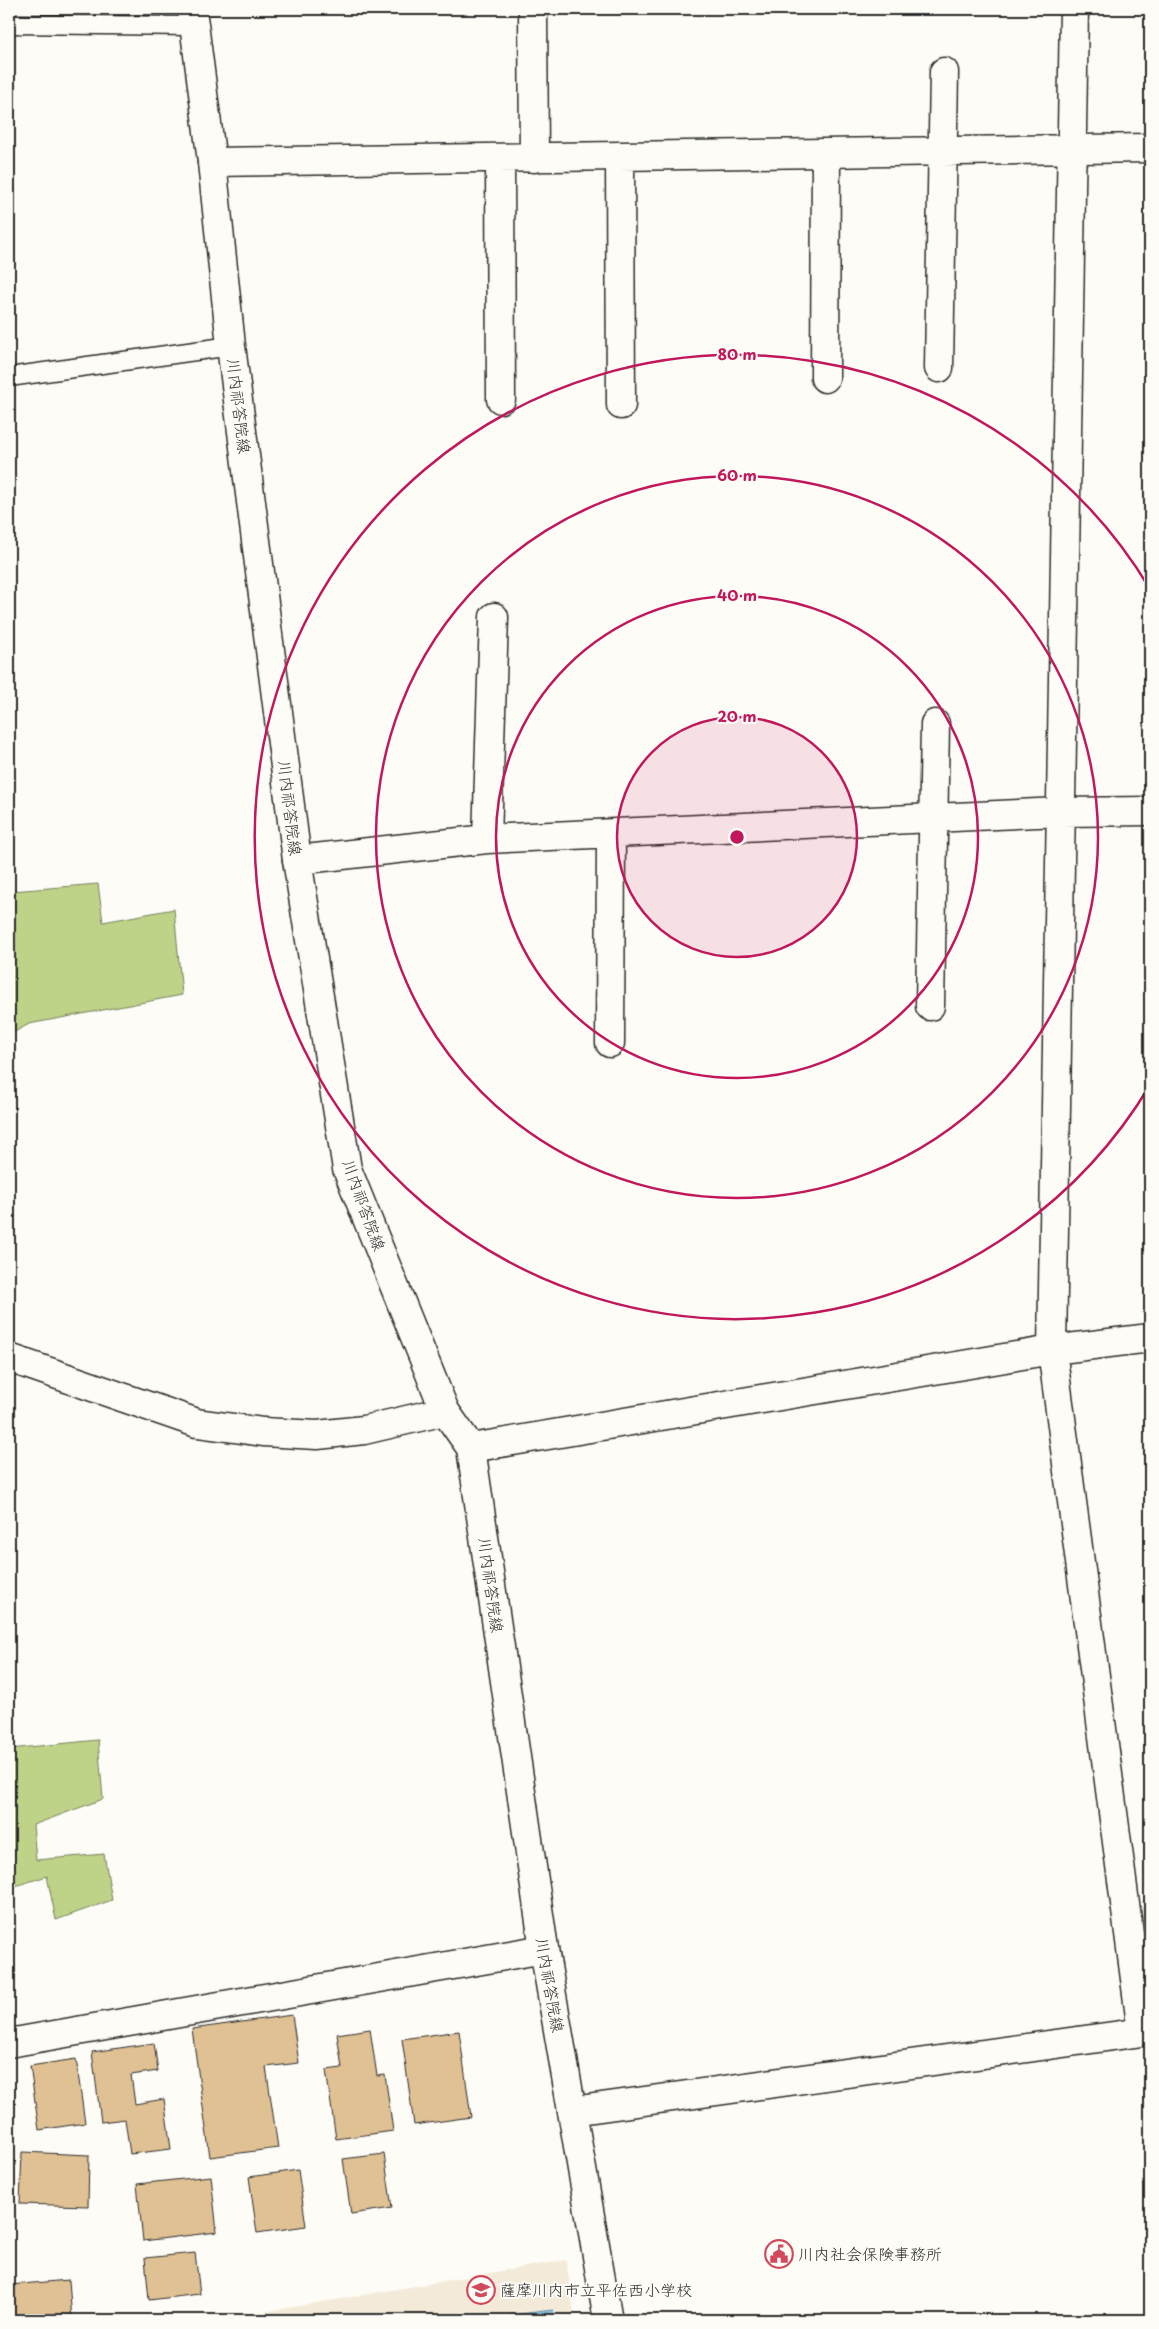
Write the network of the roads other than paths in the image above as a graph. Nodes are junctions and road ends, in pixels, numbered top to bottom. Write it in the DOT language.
graph roads {
  1 [pos="533,9"];
  2 [pos="1074,9"];
  3 [pos="192,17"];
  4 [pos="9,24"];
  5 [pos="944,72"];
  6 [pos="1150,148"];
  7 [pos="1071,151"];
  8 [pos="943,152"];
  9 [pos="826,154"];
  10 [pos="620,157"];
  11 [pos="534,158"];
  12 [pos="500,159"];
  13 [pos="212,162"];
  14 [pos="232,346"];
  15 [pos="939,368"];
  16 [pos="9,377"];
  17 [pos="825,378"];
  18 [pos="501,399"];
  19 [pos="622,405"];
  20 [pos="494,617"];
  21 [pos="935,724"];
  22 [pos="1150,811"];
  23 [pos="1060,812"];
  24 [pos="933,818"];
  25 [pos="611,834"];
  26 [pos="487,840"];
  27 [pos="297,860"];
  28 [pos="930,1006"];
  29 [pos="610,1043"];
  30 [pos="1150,1338"];
  31 [pos="1052,1350"];
  32 [pos="9,1358"];
  33 [pos="444,1411"];
  34 [pos="471,1448"];
  35 [pos="544,1949"];
  36 [pos="9,2044"];
  37 [pos="572,2111"];
  38 [pos="608,2320"];
  1 -- 11 [label="street"];
  2 -- 7 [label="street"];
  3 -- 4 [label="lane"];
  3 -- 13 [label="street, 川内祁答院線"];
  5 -- 8 [label="street"];
  6 -- 7 [label="street"];
  7 -- 8 [label="street"];
  7 -- 23 [label="street"];
  8 -- 9 [label="street"];
  8 -- 15 [label="street"];
  9 -- 10 [label="street"];
  9 -- 17 [label="street"];
  10 -- 11 [label="street"];
  10 -- 19 [label="street"];
  11 -- 12 [label="street"];
  12 -- 13 [label="street"];
  12 -- 18 [label="street"];
  13 -- 14 [label="street, 川内祁答院線"];
  14 -- 16 [label="lane"];
  14 -- 27 [label="street, 川内祁答院線"];
  20 -- 26 [label="street"];
  21 -- 24 [label="street"];
  22 -- 23 [label="street"];
  23 -- 24 [label="street"];
  23 -- 31 [label="street"];
  24 -- 25 [label="street"];
  24 -- 28 [label="street"];
  25 -- 26 [label="street"];
  25 -- 29 [label="street"];
  26 -- 27 [label="street"];
  27 -- 33 [label="street, 川内祁答院線"];
  30 -- 31 [label="street"];
  31 -- 34 [label="street"];
  31 -- 37 [label="street"];
  32 -- 33 [label="street"];
  33 -- 34 [label="street, 川内祁答院線"];
  34 -- 35 [label="street, 川内祁答院線"];
  35 -- 36 [label="street"];
  35 -- 37 [label="street, 川内祁答院線"];
  37 -- 38 [label="street, 川内祁答院線"];
}
